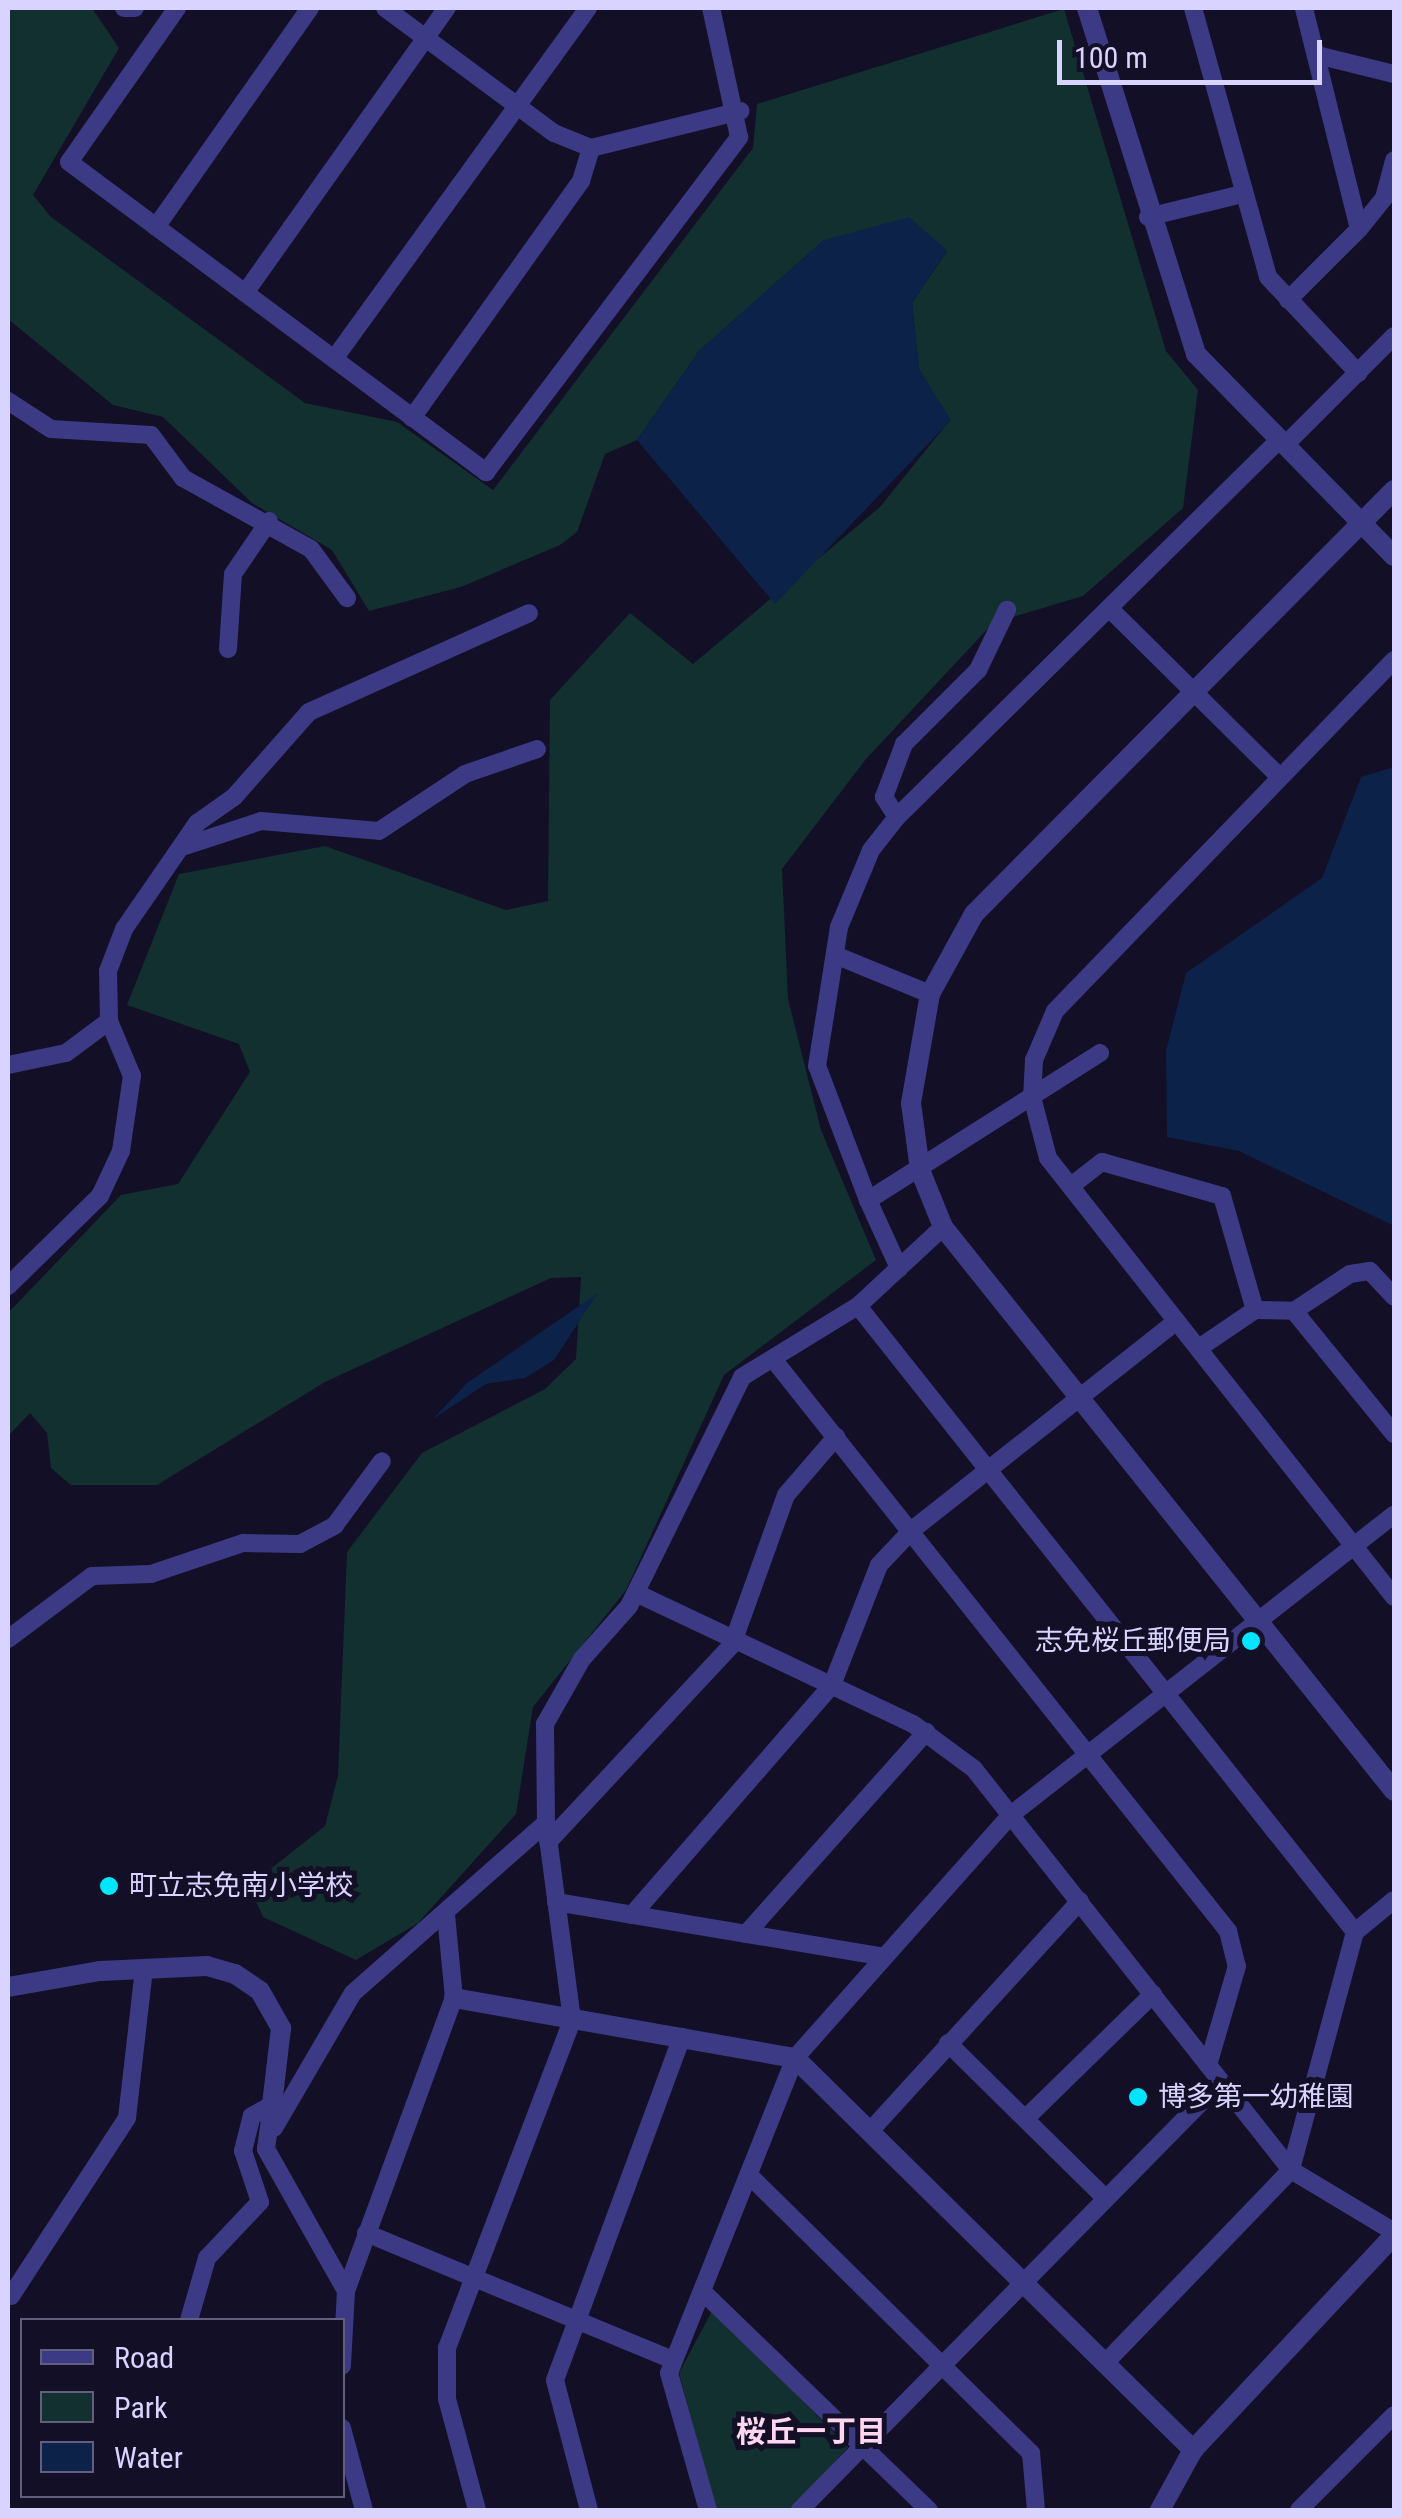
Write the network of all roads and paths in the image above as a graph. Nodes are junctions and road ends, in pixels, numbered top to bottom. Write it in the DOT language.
graph roads {
  1 [pos="124,8"];
  2 [pos="135,8"];
  3 [pos="177,8"];
  4 [pos="310,8"];
  5 [pos="385,8"];
  6 [pos="447,8"];
  7 [pos="588,8"];
  8 [pos="710,8"];
  9 [pos="1087,8"];
  10 [pos="1193,8"];
  11 [pos="1304,8"];
  12 [pos="425,38"];
  13 [pos="1317,55"];
  14 [pos="1394,74"];
  15 [pos="516,106"];
  16 [pos="740,111"];
  17 [pos="591,148"];
  18 [pos="1394,160"];
  19 [pos="1242,194"];
  20 [pos="1148,218"];
  21 [pos="156,227"];
  22 [pos="1359,229"];
  23 [pos="245,293"];
  24 [pos="1288,300"];
  25 [pos="1394,336"];
  26 [pos="334,359"];
  27 [pos="1358,373"];
  28 [pos="8,401"];
  29 [pos="412,418"];
  30 [pos="1282,442"];
  31 [pos="1394,490"];
  32 [pos="269,521"];
  33 [pos="1361,522"];
  34 [pos="1394,556"];
  35 [pos="348,598"];
  36 [pos="1109,608"];
  37 [pos="1007,610"];
  38 [pos="529,613"];
  39 [pos="228,649"];
  40 [pos="1394,660"];
  41 [pos="1191,689"];
  42 [pos="536,749"];
  43 [pos="1279,776"];
  44 [pos="897,817"];
  45 [pos="185,846"];
  46 [pos="835,955"];
  47 [pos="930,994"];
  48 [pos="109,1021"];
  49 [pos="1100,1053"];
  50 [pos="8,1065"];
  51 [pos="1032,1097"];
  52 [pos="920,1170"];
  53 [pos="1071,1186"];
  54 [pos="868,1200"];
  55 [pos="943,1228"];
  56 [pos="899,1268"];
  57 [pos="8,1286"];
  58 [pos="1394,1297"];
  59 [pos="858,1306"];
  60 [pos="1255,1310"];
  61 [pos="1294,1311"];
  62 [pos="1177,1321"];
  63 [pos="1199,1348"];
  64 [pos="773,1360"];
  65 [pos="1080,1398"];
  66 [pos="1394,1434"];
  67 [pos="836,1437"];
  68 [pos="382,1461"];
  69 [pos="991,1468"];
  70 [pos="1394,1515"];
  71 [pos="912,1530"];
  72 [pos="1355,1546"];
  73 [pos="636,1593"];
  74 [pos="1394,1596"];
  75 [pos="1258,1622"];
  76 [pos="8,1639"];
  77 [pos="736,1639"];
  78 [pos="832,1685"];
  79 [pos="1167,1693"];
  80 [pos="926,1732"];
  81 [pos="1090,1753"];
  82 [pos="1394,1791"];
  83 [pos="1012,1814"];
  84 [pos="547,1832"];
  85 [pos="1394,1900"];
  86 [pos="1080,1901"];
  87 [pos="556,1902"];
  88 [pos="446,1915"];
  89 [pos="632,1916"];
  90 [pos="1355,1932"];
  91 [pos="746,1934"];
  92 [pos="884,1957"];
  93 [pos="144,1970"];
  94 [pos="8,1986"];
  95 [pos="1153,1994"];
  96 [pos="454,1998"];
  97 [pos="572,2020"];
  98 [pos="682,2037"];
  99 [pos="948,2043"];
  100 [pos="794,2058"];
  101 [pos="1208,2065"];
  102 [pos="1221,2082"];
  103 [pos="272,2105"];
  104 [pos="1025,2119"];
  105 [pos="870,2130"];
  106 [pos="269,2136"];
  107 [pos="1290,2170"];
  108 [pos="750,2176"];
  109 [pos="1105,2198"];
  110 [pos="366,2233"];
  111 [pos="1394,2234"];
  112 [pos="467,2276"];
  113 [pos="1024,2282"];
  114 [pos="346,2291"];
  115 [pos="703,2292"];
  116 [pos="11,2296"];
  117 [pos="572,2313"];
  118 [pos="190,2318"];
  119 [pos="345,2318"];
  120 [pos="674,2360"];
  121 [pos="942,2364"];
  122 [pos="1105,2364"];
  123 [pos="1394,2414"];
  124 [pos="345,2439"];
  125 [pos="863,2446"];
  126 [pos="1194,2450"];
  127 [pos="1041,2509"];
  128 [pos="364,2510"];
  129 [pos="476,2510"];
  130 [pos="590,2510"];
  131 [pos="708,2510"];
  132 [pos="800,2510"];
  133 [pos="929,2510"];
  134 [pos="1160,2510"];
  135 [pos="1299,2510"];
  1 -- 2 [label="street"];
  3 -- 21 [label="street"];
  4 -- 21 [label="street"];
  5 -- 12 [label="street"];
  6 -- 12 [label="street"];
  7 -- 15 [label="street"];
  8 -- 16 [label="street"];
  9 -- 20 [label="street"];
  10 -- 19 [label="street"];
  11 -- 13 [label="street"];
  12 -- 15 [label="street"];
  12 -- 23 [label="street"];
  13 -- 14 [label="street"];
  13 -- 22 [label="street"];
  15 -- 17 [label="street"];
  15 -- 26 [label="street"];
  16 -- 17 [label="street"];
  16 -- 29 [label="street"];
  17 -- 29 [label="street"];
  18 -- 22 [label="street"];
  19 -- 20 [label="street"];
  19 -- 24 [label="street"];
  20 -- 30 [label="street"];
  21 -- 23 [label="street"];
  22 -- 24 [label="street"];
  23 -- 26 [label="street"];
  24 -- 27 [label="street"];
  25 -- 27 [label="street"];
  26 -- 29 [label="street"];
  27 -- 30 [label="street"];
  28 -- 32 [label="street"];
  30 -- 33 [label="street"];
  30 -- 36 [label="street"];
  31 -- 33 [label="street"];
  32 -- 35 [label="street"];
  32 -- 39 [label="street"];
  33 -- 34 [label="street"];
  33 -- 41 [label="street"];
  36 -- 41 [label="street"];
  36 -- 44 [label="street"];
  37 -- 44 [label="street"];
  38 -- 45 [label="street"];
  40 -- 43 [label="street"];
  41 -- 43 [label="street"];
  41 -- 47 [label="street"];
  42 -- 45 [label="street"];
  43 -- 51 [label="street"];
  44 -- 46 [label="street"];
  45 -- 48 [label="street"];
  46 -- 47 [label="street"];
  46 -- 54 [label="street"];
  47 -- 52 [label="street"];
  48 -- 50 [label="street"];
  48 -- 57 [label="street"];
  49 -- 51 [label="street"];
  51 -- 52 [label="street"];
  51 -- 53 [label="street"];
  52 -- 54 [label="street"];
  52 -- 55 [label="street"];
  53 -- 60 [label="street"];
  53 -- 62 [label="street"];
  54 -- 56 [label="street"];
  55 -- 56 [label="street"];
  55 -- 65 [label="street"];
  56 -- 59 [label="street"];
  58 -- 61 [label="street"];
  59 -- 64 [label="street"];
  59 -- 69 [label="street"];
  60 -- 61 [label="street"];
  60 -- 63 [label="street"];
  61 -- 66 [label="street"];
  62 -- 63 [label="street"];
  62 -- 65 [label="street"];
  63 -- 72 [label="street"];
  64 -- 67 [label="street"];
  64 -- 73 [label="street"];
  65 -- 69 [label="street"];
  65 -- 75 [label="street"];
  67 -- 71 [label="street"];
  67 -- 77 [label="street"];
  68 -- 76 [label="street"];
  69 -- 71 [label="street"];
  69 -- 79 [label="street"];
  70 -- 72 [label="street"];
  71 -- 78 [label="street"];
  71 -- 81 [label="street"];
  72 -- 74 [label="street"];
  72 -- 75 [label="street"];
  73 -- 77 [label="street"];
  73 -- 84 [label="street"];
  75 -- 79 [label="street"];
  75 -- 82 [label="street"];
  77 -- 78 [label="street"];
  77 -- 84 [label="street"];
  78 -- 80 [label="street"];
  78 -- 89 [label="street"];
  79 -- 81 [label="street"];
  79 -- 90 [label="street"];
  80 -- 83 [label="street"];
  80 -- 91 [label="street"];
  81 -- 83 [label="street"];
  81 -- 101 [label="street"];
  83 -- 86 [label="street"];
  83 -- 92 [label="street"];
  84 -- 87 [label="street"];
  84 -- 88 [label="street"];
  85 -- 90 [label="street"];
  86 -- 95 [label="street"];
  86 -- 99 [label="street"];
  87 -- 89 [label="street"];
  87 -- 97 [label="street"];
  88 -- 96 [label="street"];
  88 -- 106 [label="street"];
  89 -- 91 [label="street"];
  90 -- 107 [label="street"];
  91 -- 92 [label="street"];
  92 -- 100 [label="street"];
  93 -- 94 [label="street"];
  93 -- 103 [label="street"];
  93 -- 116 [label="street"];
  95 -- 101 [label="street"];
  95 -- 104 [label="street"];
  96 -- 97 [label="street"];
  96 -- 110 [label="street"];
  97 -- 98 [label="street"];
  97 -- 112 [label="street"];
  98 -- 100 [label="street"];
  98 -- 117 [label="street"];
  99 -- 104 [label="street"];
  99 -- 105 [label="street"];
  100 -- 105 [label="street"];
  100 -- 108 [label="street"];
  101 -- 102 [label="street"];
  102 -- 107 [label="street"];
  102 -- 109 [label="street"];
  103 -- 106 [label="street"];
  103 -- 118 [label="street"];
  104 -- 109 [label="street"];
  105 -- 113 [label="street"];
  106 -- 114 [label="street"];
  107 -- 111 [label="street"];
  107 -- 122 [label="street"];
  108 -- 115 [label="street"];
  108 -- 121 [label="street"];
  109 -- 113 [label="street"];
  110 -- 112 [label="street"];
  110 -- 114 [label="street"];
  111 -- 126 [label="street"];
  112 -- 117 [label="street"];
  112 -- 129 [label="street"];
  113 -- 121 [label="street"];
  113 -- 122 [label="street"];
  114 -- 119 [label="street"];
  115 -- 120 [label="street"];
  115 -- 125 [label="street"];
  117 -- 120 [label="street"];
  117 -- 130 [label="street"];
  120 -- 131 [label="street"];
  121 -- 125 [label="street"];
  121 -- 127 [label="street"];
  122 -- 126 [label="street"];
  123 -- 135 [label="street"];
  124 -- 128 [label="street"];
  125 -- 132 [label="street"];
  125 -- 133 [label="street"];
  126 -- 134 [label="street"];
}
